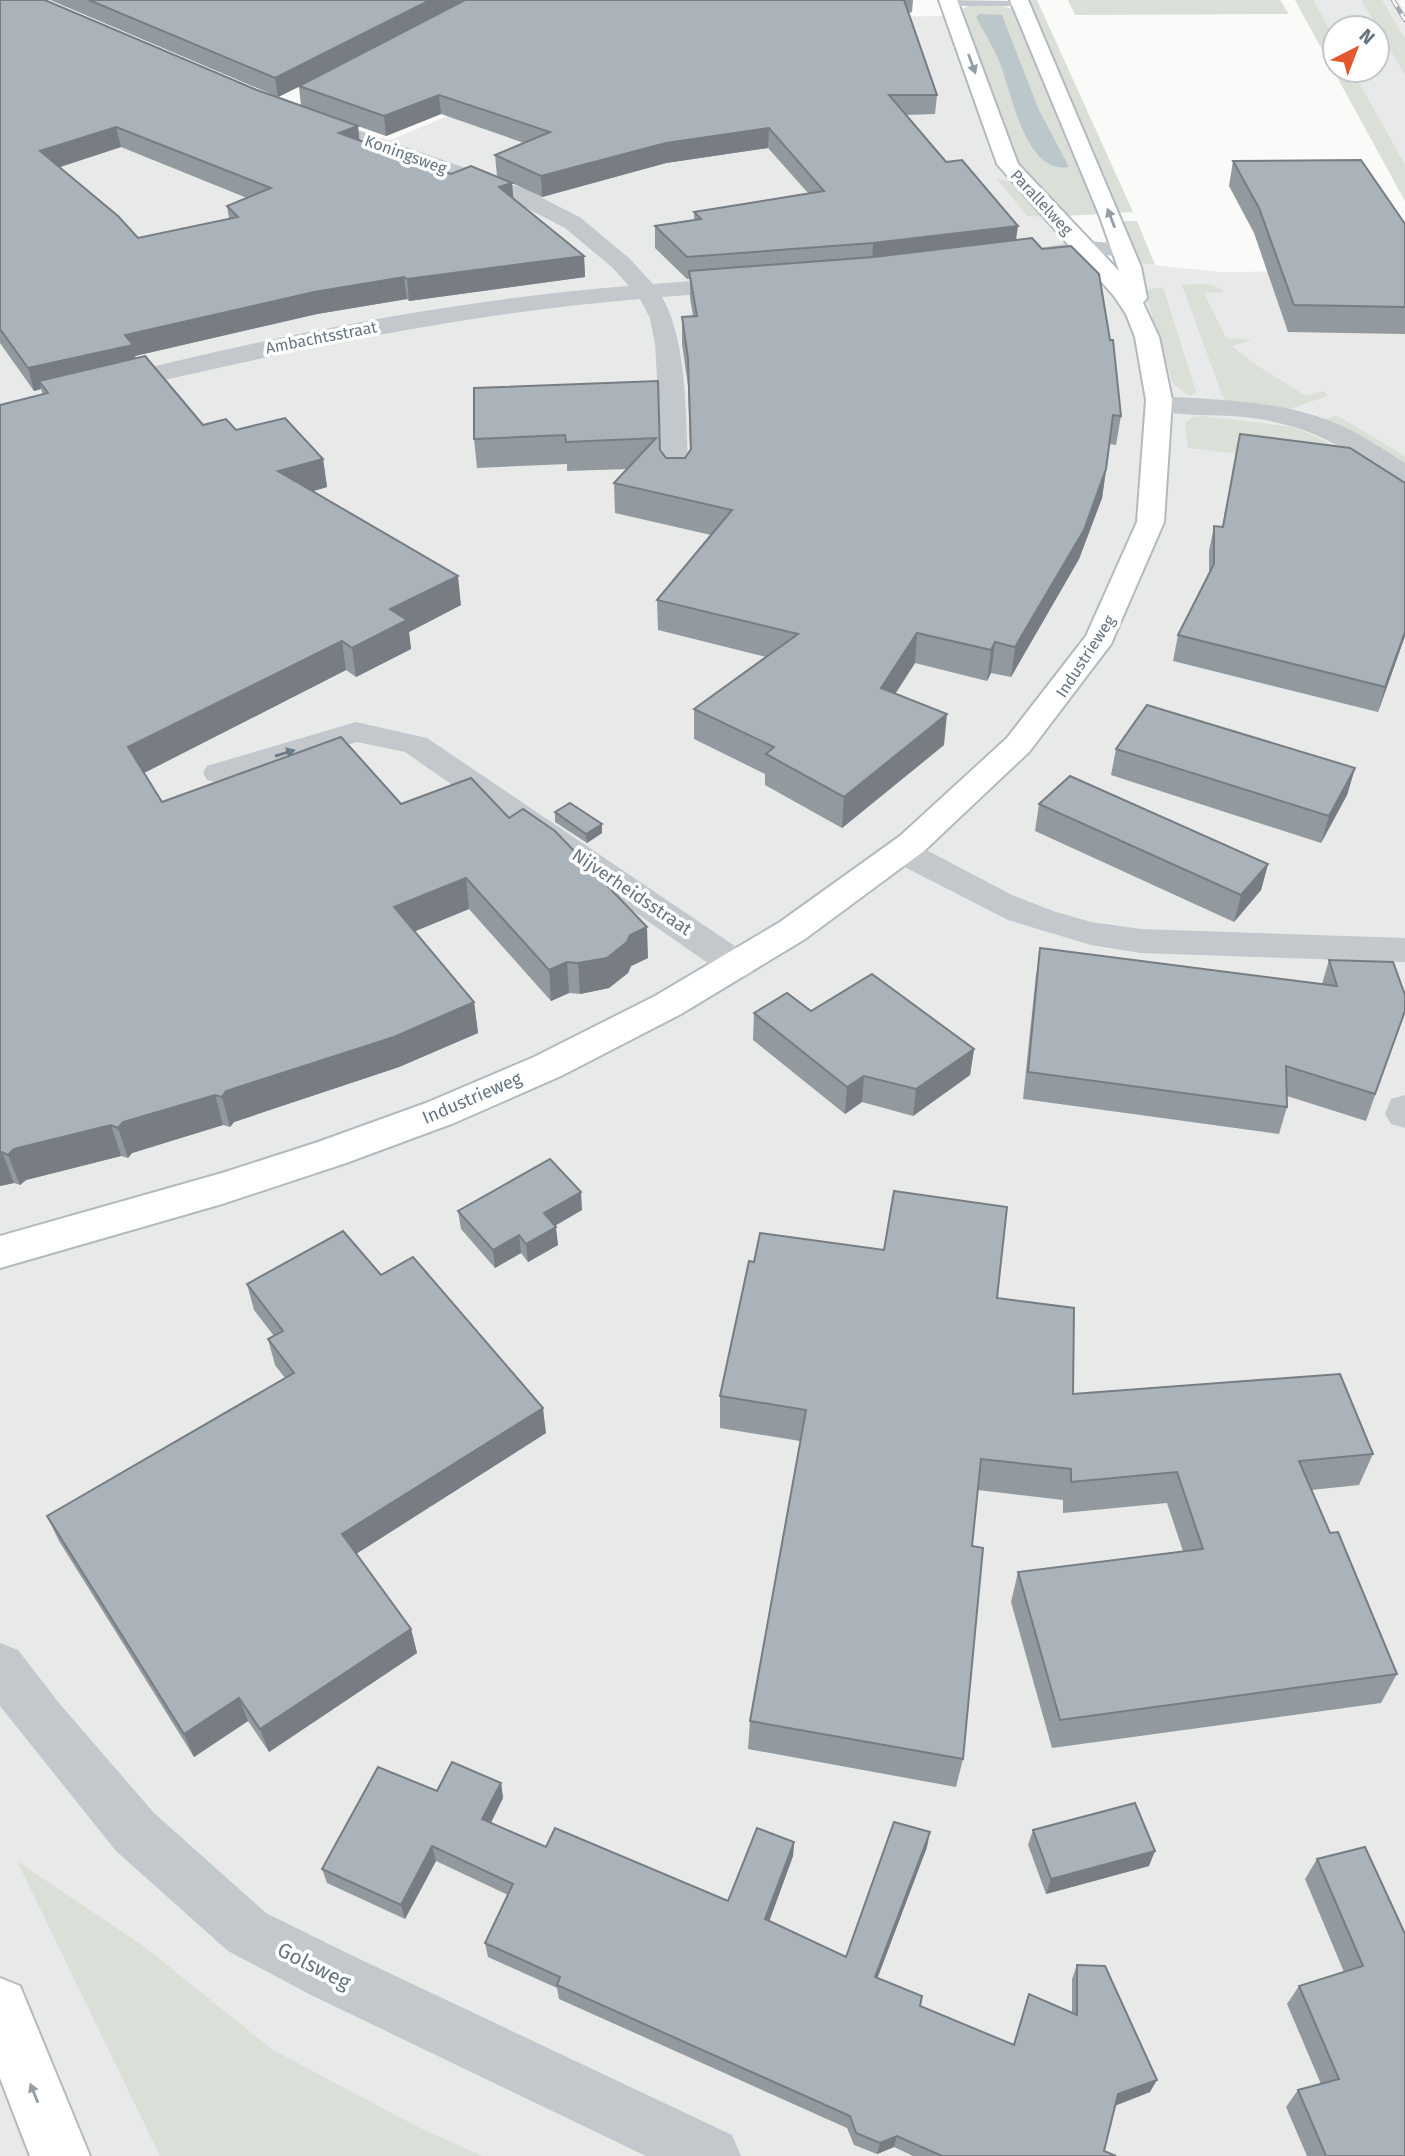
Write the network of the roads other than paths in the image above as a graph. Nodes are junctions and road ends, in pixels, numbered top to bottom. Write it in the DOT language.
graph roads {
  1 [pos="948,1"];
  2 [pos="1019,1"];
  3 [pos="291,112"];
  4 [pos="1085,248"];
  5 [pos="1122,249"];
  6 [pos="1027,255"];
  7 [pos="768,282"];
  8 [pos="647,291"];
  9 [pos="1135,307"];
  10 [pos="81,391"];
  11 [pos="1160,404"];
  12 [pos="1405,475"];
  13 [pos="676,478"];
  14 [pos="219,773"];
  15 [pos="903,852"];
  16 [pos="1405,950"];
  17 [pos="738,965"];
  18 [pos="0,1252"];
  19 [pos="0,1666"];
  20 [pos="0,2006"];
  21 [pos="60,2156"];
  22 [pos="711,2156"];
  1 -- 2 [label="street, Parallelweg"];
  1 -- 4 [label="street, Parallelweg, one-way"];
  5 -- 2 [label="street, Parallelweg, one-way"];
  3 -- 8 [label="street, Koningsweg"];
  4 -- 5 [label="street"];
  4 -- 6 [label="street"];
  4 -- 9 [label="street, Parallelweg"];
  5 -- 9 [label="street, Parallelweg"];
  7 -- 8 [label="street, Ambachtsstraat"];
  8 -- 10 [label="street, Ambachtsstraat"];
  8 -- 13 [label="street"];
  9 -- 11 [label="street, Parallelweg"];
  11 -- 12 [label="street"];
  11 -- 15 [label="street, Industrieweg"];
  14 -- 17 [label="street, Nijverheidsstraat, one-way"];
  15 -- 16 [label="street"];
  15 -- 17 [label="street, Industrieweg"];
  17 -- 18 [label="street, Industrieweg"];
  19 -- 22 [label="street, Golsweg"];
  21 -- 20 [label="street, one-way"];
}
